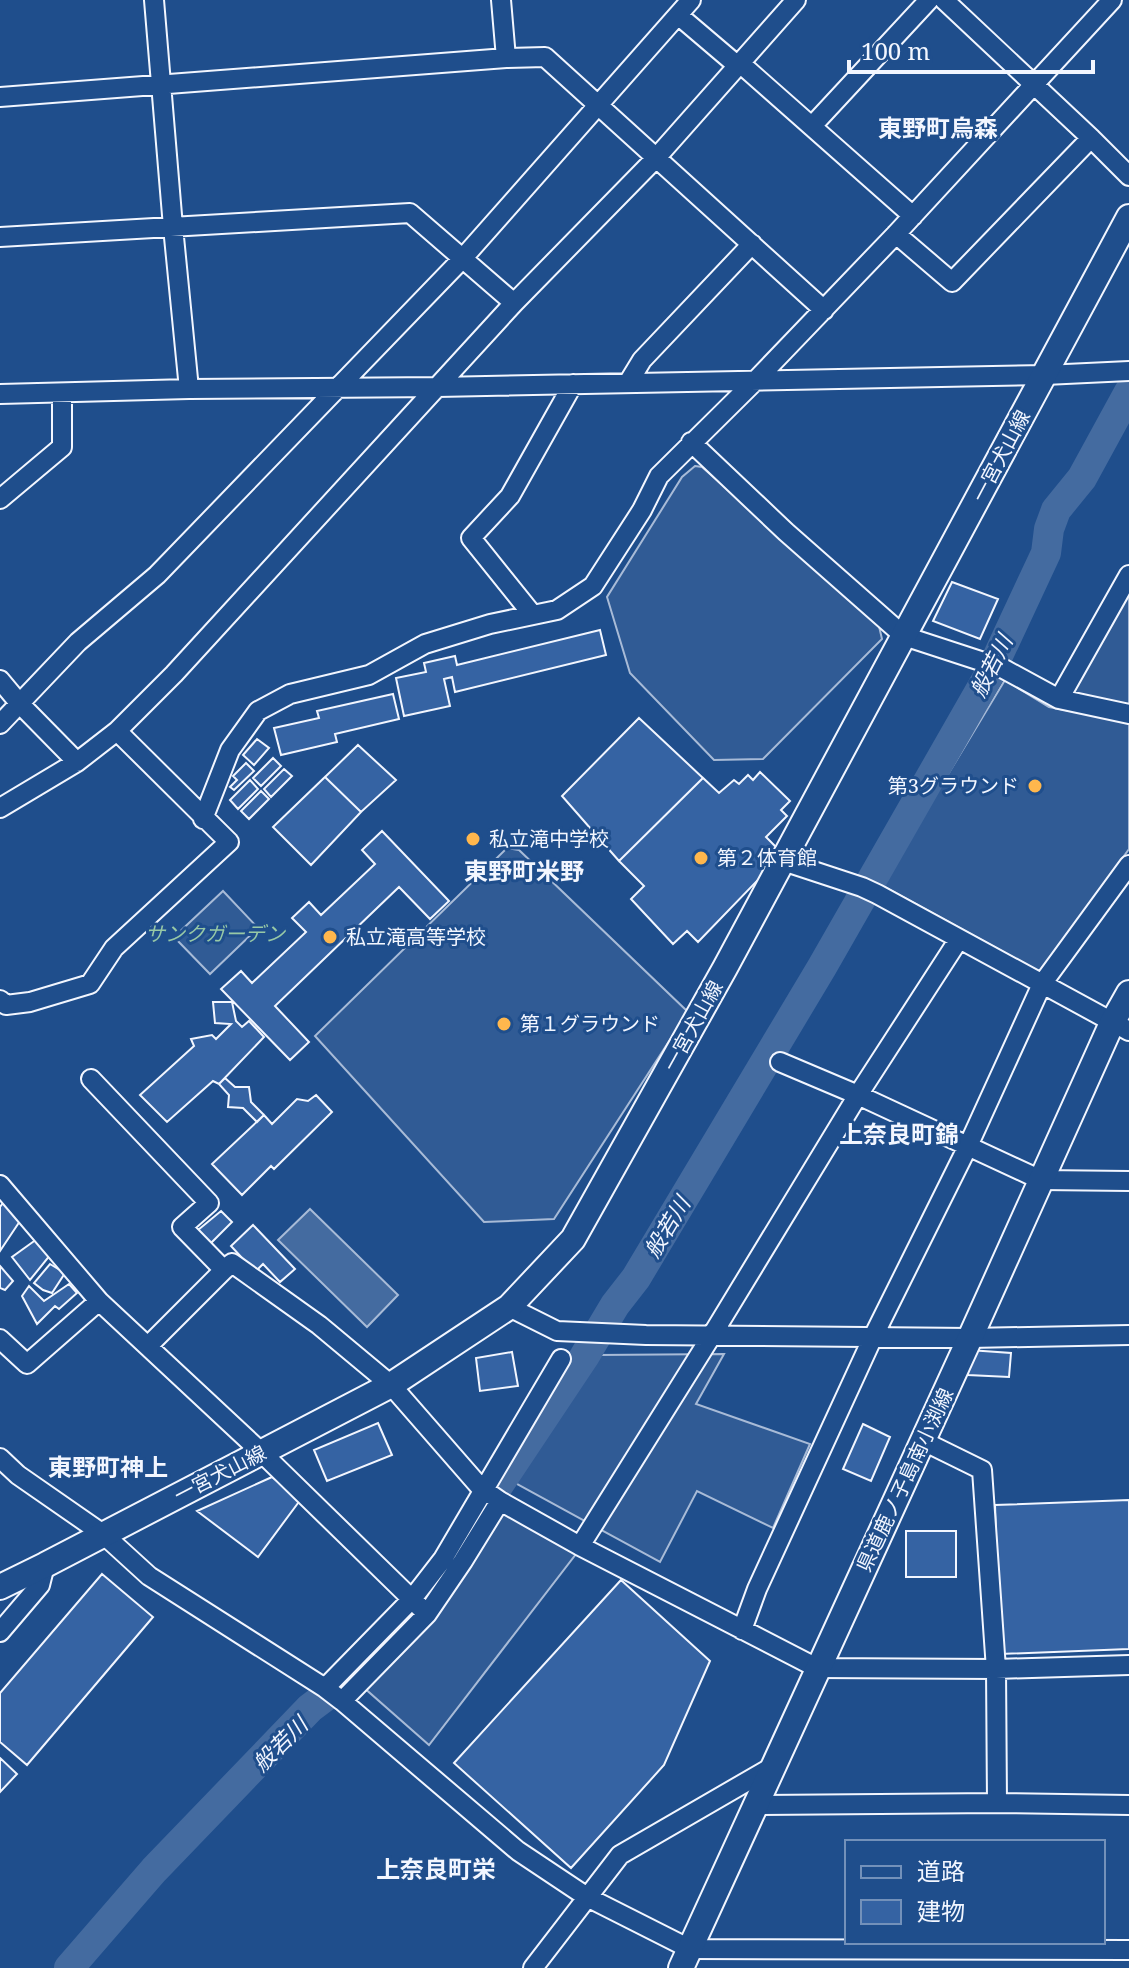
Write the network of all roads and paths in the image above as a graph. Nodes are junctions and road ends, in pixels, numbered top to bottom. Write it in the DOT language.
graph roads {
  1 [pos="154,0"];
  2 [pos="501,0"];
  3 [pos="691,0"];
  4 [pos="929,0"];
  5 [pos="944,0"];
  6 [pos="1112,0"];
  7 [pos="790,2"];
  8 [pos="678,15"];
  9 [pos="506,58"];
  10 [pos="739,65"];
  11 [pos="162,84"];
  12 [pos="1034,85"];
  13 [pos="0,97"];
  14 [pos="598,106"];
  15 [pos="812,126"];
  16 [pos="1091,138"];
  17 [pos="656,158"];
  18 [pos="1129,176"];
  19 [pos="913,216"];
  20 [pos="1129,217"];
  21 [pos="173,227"];
  22 [pos="896,234"];
  23 [pos="0,237"];
  24 [pos="752,244"];
  25 [pos="463,258"];
  26 [pos="514,303"];
  27 [pos="824,310"];
  28 [pos="1129,371"];
  29 [pos="1045,375"];
  30 [pos="756,380"];
  31 [pos="628,383"];
  32 [pos="573,384"];
  33 [pos="438,387"];
  34 [pos="336,388"];
  35 [pos="189,389"];
  36 [pos="62,393"];
  37 [pos="0,394"];
  38 [pos="691,442"];
  39 [pos="0,499"];
  40 [pos="1129,575"];
  41 [pos="532,614"];
  42 [pos="904,636"];
  43 [pos="0,680"];
  44 [pos="1059,699"];
  45 [pos="20,704"];
  46 [pos="1129,714"];
  47 [pos="0,724"];
  48 [pos="117,731"];
  49 [pos="77,762"];
  50 [pos="0,808"];
  51 [pos="203,819"];
  52 [pos="783,861"];
  53 [pos="1129,865"];
  54 [pos="959,939"];
  55 [pos="1042,984"];
  56 [pos="1129,993"];
  57 [pos="2,1004"];
  58 [pos="1121,1027"];
  59 [pos="780,1062"];
  60 [pos="91,1079"];
  61 [pos="858,1095"];
  62 [pos="968,1146"];
  63 [pos="1041,1180"];
  64 [pos="1129,1181"];
  65 [pos="0,1187"];
  66 [pos="224,1270"];
  67 [pos="99,1301"];
  68 [pos="509,1307"];
  69 [pos="712,1335"];
  70 [pos="1129,1335"];
  71 [pos="873,1337"];
  72 [pos="970,1338"];
  73 [pos="0,1339"];
  74 [pos="148,1346"];
  75 [pos="561,1359"];
  76 [pos="391,1385"];
  77 [pos="923,1441"];
  78 [pos="261,1452"];
  79 [pos="0,1458"];
  80 [pos="484,1489"];
  81 [pos="500,1501"];
  82 [pos="103,1534"];
  83 [pos="580,1546"];
  84 [pos="45,1565"];
  85 [pos="0,1587"];
  86 [pos="412,1599"];
  87 [pos="427,1614"];
  88 [pos="742,1630"];
  89 [pos="0,1632"];
  90 [pos="1129,1665"];
  91 [pos="817,1668"];
  92 [pos="996,1669"];
  93 [pos="325,1688"];
  94 [pos="342,1701"];
  95 [pos="772,1767"];
  96 [pos="997,1803"];
  97 [pos="755,1805"];
  98 [pos="1129,1805"];
  99 [pos="587,1897"];
  100 [pos="816,1950"];
  101 [pos="997,1950"];
  102 [pos="1129,1950"];
  103 [pos="685,1959"];
  104 [pos="533,1968"];
  105 [pos="824,1968"];
  106 [pos="1005,1968"];
  1 -- 11 [label="street"];
  2 -- 9 [label="street"];
  3 -- 8 [label="street"];
  4 -- 15 [label="street"];
  5 -- 12 [label="street"];
  6 -- 12 [label="street"];
  7 -- 10 [label="street"];
  8 -- 10 [label="street"];
  8 -- 14 [label="street"];
  9 -- 11 [label="street"];
  9 -- 14 [label="street"];
  10 -- 15 [label="street"];
  10 -- 17 [label="street"];
  11 -- 13 [label="street"];
  11 -- 21 [label="street"];
  12 -- 16 [label="street"];
  12 -- 19 [label="street"];
  14 -- 17 [label="street"];
  14 -- 25 [label="street"];
  15 -- 19 [label="street"];
  16 -- 18 [label="street"];
  16 -- 22 [label="street"];
  17 -- 24 [label="street"];
  17 -- 26 [label="street"];
  19 -- 22 [label="street"];
  20 -- 29 [label="main road, 一宮犬山線"];
  21 -- 23 [label="street"];
  21 -- 25 [label="street"];
  21 -- 35 [label="street"];
  22 -- 27 [label="street"];
  24 -- 27 [label="street"];
  24 -- 31 [label="street"];
  25 -- 26 [label="street"];
  25 -- 34 [label="street"];
  26 -- 33 [label="street"];
  27 -- 30 [label="street"];
  28 -- 29 [label="street"];
  29 -- 30 [label="street"];
  29 -- 42 [label="main road, 一宮犬山線"];
  30 -- 31 [label="street"];
  30 -- 38 [label="street"];
  31 -- 32 [label="street"];
  32 -- 33 [label="street"];
  32 -- 41 [label="street"];
  33 -- 34 [label="street"];
  33 -- 48 [label="street"];
  34 -- 35 [label="street"];
  34 -- 45 [label="street"];
  35 -- 36 [label="street"];
  36 -- 37 [label="street"];
  36 -- 39 [label="street"];
  38 -- 41 [label="street"];
  38 -- 42 [label="street"];
  40 -- 44 [label="street"];
  41 -- 51 [label="street"];
  42 -- 44 [label="street"];
  42 -- 52 [label="main road, 一宮犬山線"];
  43 -- 45 [label="street"];
  44 -- 46 [label="street"];
  45 -- 47 [label="street"];
  45 -- 49 [label="street"];
  48 -- 49 [label="street"];
  48 -- 51 [label="street"];
  49 -- 50 [label="street"];
  51 -- 57 [label="street"];
  52 -- 54 [label="street"];
  52 -- 68 [label="main road, 一宮犬山線"];
  53 -- 55 [label="street"];
  54 -- 55 [label="street"];
  54 -- 61 [label="street"];
  55 -- 58 [label="street"];
  55 -- 62 [label="street"];
  56 -- 58 [label="main road, 県道鹿ノ子島南小渕線"];
  58 -- 63 [label="main road, 県道鹿ノ子島南小渕線"];
  59 -- 61 [label="street"];
  60 -- 66 [label="street"];
  61 -- 62 [label="street"];
  61 -- 69 [label="street"];
  62 -- 63 [label="street"];
  62 -- 71 [label="street"];
  63 -- 64 [label="street"];
  63 -- 72 [label="main road, 県道鹿ノ子島南小渕線"];
  65 -- 67 [label="street"];
  66 -- 74 [label="street"];
  66 -- 76 [label="street"];
  67 -- 73 [label="street"];
  67 -- 74 [label="street"];
  68 -- 69 [label="street"];
  68 -- 76 [label="main road, 一宮犬山線"];
  69 -- 71 [label="street"];
  69 -- 83 [label="street"];
  70 -- 72 [label="street"];
  71 -- 72 [label="street"];
  71 -- 88 [label="street"];
  72 -- 77 [label="main road, 県道鹿ノ子島南小渕線"];
  74 -- 78 [label="street"];
  75 -- 80 [label="street"];
  76 -- 78 [label="main road, 一宮犬山線"];
  76 -- 80 [label="street"];
  77 -- 91 [label="main road, 県道鹿ノ子島南小渕線"];
  77 -- 92 [label="street"];
  78 -- 82 [label="main road, 一宮犬山線"];
  78 -- 86 [label="street"];
  79 -- 82 [label="street"];
  80 -- 81 [label="street"];
  80 -- 86 [label="street"];
  81 -- 83 [label="street"];
  81 -- 87 [label="street"];
  82 -- 84 [label="main road, 一宮犬山線"];
  82 -- 93 [label="street"];
  83 -- 88 [label="street"];
  84 -- 85 [label="main road, 一宮犬山線"];
  84 -- 89 [label="street"];
  86 -- 87 [label="street"];
  86 -- 93 [label="street"];
  87 -- 94 [label="street"];
  88 -- 91 [label="street"];
  90 -- 92 [label="street"];
  91 -- 92 [label="street"];
  91 -- 95 [label="main road, 県道鹿ノ子島南小渕線"];
  92 -- 96 [label="street"];
  93 -- 94 [label="street"];
  94 -- 99 [label="street"];
  95 -- 97 [label="main road, 県道鹿ノ子島南小渕線"];
  95 -- 99 [label="street"];
  96 -- 97 [label="street"];
  96 -- 98 [label="street"];
  97 -- 103 [label="main road, 県道鹿ノ子島南小渕線"];
  99 -- 103 [label="street"];
  99 -- 104 [label="street"];
  100 -- 101 [label="street"];
  100 -- 103 [label="street"];
  100 -- 105 [label="street"];
  101 -- 102 [label="street"];
  101 -- 106 [label="street"];
}
